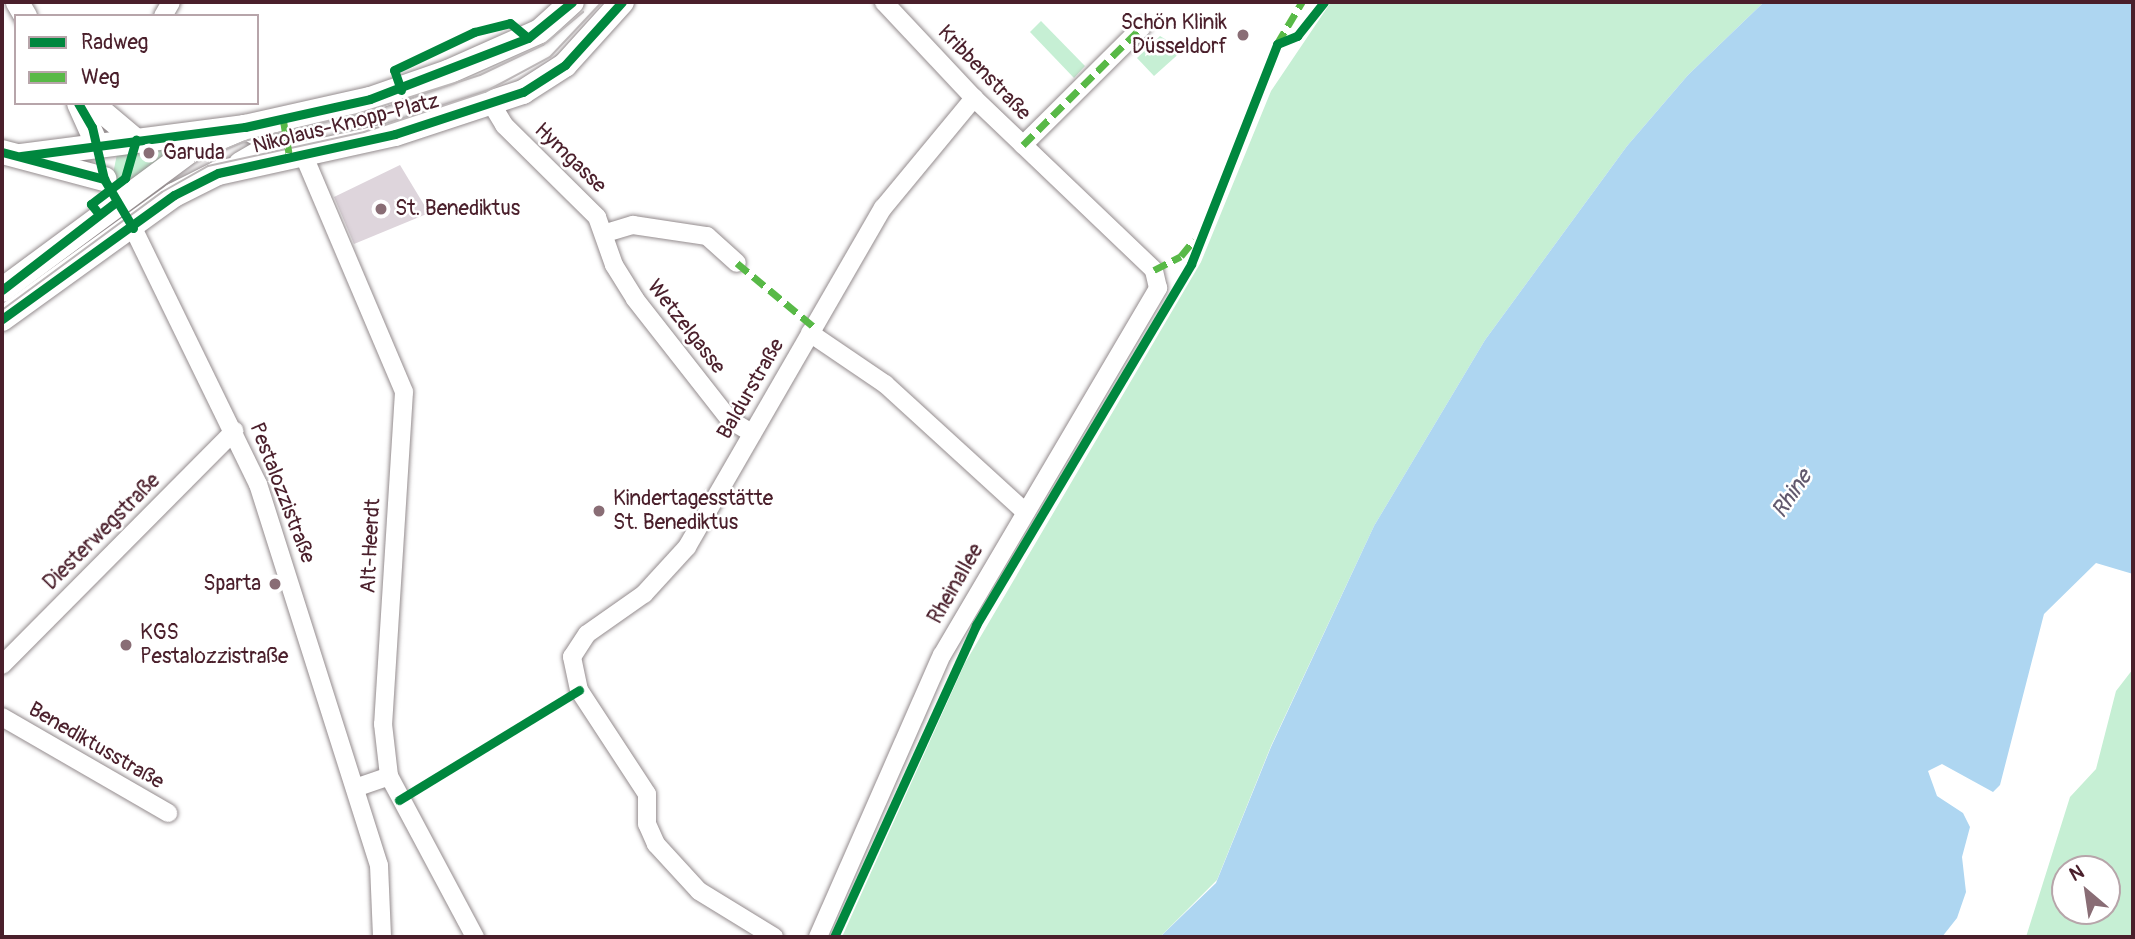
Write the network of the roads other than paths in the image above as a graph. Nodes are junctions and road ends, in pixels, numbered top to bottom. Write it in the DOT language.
graph roads {
  1 [pos="572,2"];
  2 [pos="622,2"];
  3 [pos="884,2"];
  4 [pos="1142,27"];
  5 [pos="974,98"];
  6 [pos="491,103"];
  7 [pos="245,127"];
  8 [pos="99,129"];
  9 [pos="136,140"];
  10 [pos="1023,145"];
  11 [pos="11,154"];
  12 [pos="304,156"];
  13 [pos="218,173"];
  14 [pos="117,201"];
  15 [pos="157,208"];
  16 [pos="133,228"];
  17 [pos="606,233"];
  18 [pos="737,263"];
  19 [pos="1154,270"];
  20 [pos="2,290"];
  21 [pos="2,318"];
  22 [pos="810,332"];
  23 [pos="234,430"];
  24 [pos="752,433"];
  25 [pos="1025,512"];
  26 [pos="2,665"];
  27 [pos="2,717"];
  28 [pos="389,776"];
  29 [pos="355,788"];
  30 [pos="168,813"];
  31 [pos="382,937"];
  32 [pos="475,937"];
  33 [pos="774,937"];
  34 [pos="818,937"];
  1 -- 7 [label="main road, Nikolaus-Knopp-Platz"];
  2 -- 6 [label="main road, Nikolaus-Knopp-Platz"];
  3 -- 5 [label="street, Kribbenstraße"];
  4 -- 10 [label="street, Kribbenstraße"];
  5 -- 10 [label="street, Kribbenstraße"];
  5 -- 22 [label="street, Baldurstraße"];
  6 -- 12 [label="main road, Nikolaus-Knopp-Platz"];
  6 -- 17 [label="street, Hymgasse"];
  7 -- 9 [label="main road, Nikolaus-Knopp-Platz"];
  7 -- 13 [label="main road"];
  7 -- 14 [label="main road, Nikolaus-Knopp-Platz"];
  8 -- 9 [label="main road, Nikolaus-Knopp-Platz"];
  8 -- 9 [label="main road, Nikolaus-Knopp-Platz"];
  8 -- 11 [label="main road"];
  8 -- 11 [label="main road, Nikolaus-Knopp-Platz"];
  8 -- 14 [label="main road"];
  10 -- 19 [label="street, Kribbenstraße"];
  12 -- 13 [label="main road, Nikolaus-Knopp-Platz"];
  12 -- 28 [label="street, Alt-Heerdt"];
  13 -- 15 [label="main road, Nikolaus-Knopp-Platz"];
  14 -- 15 [label="main road"];
  14 -- 16 [label="main road"];
  14 -- 20 [label="main road, Nikolaus-Knopp-Platz"];
  15 -- 16 [label="main road, Nikolaus-Knopp-Platz"];
  16 -- 21 [label="main road, Nikolaus-Knopp-Platz"];
  16 -- 23 [label="street, Pestalozzistraße"];
  17 -- 18 [label="street"];
  17 -- 24 [label="street, Wetzelgasse"];
  19 -- 25 [label="street, Rheinallee"];
  22 -- 24 [label="street, Baldurstraße"];
  22 -- 25 [label="street"];
  23 -- 26 [label="street, Diesterwegstraße"];
  23 -- 29 [label="street, Pestalozzistraße"];
  24 -- 33 [label="street, Baldurstraße"];
  25 -- 34 [label="street, Rheinallee"];
  27 -- 30 [label="street, Benediktusstraße"];
  28 -- 29 [label="street"];
  28 -- 32 [label="street, Alt-Heerdt"];
  29 -- 31 [label="street, Pestalozzistraße"];
}
